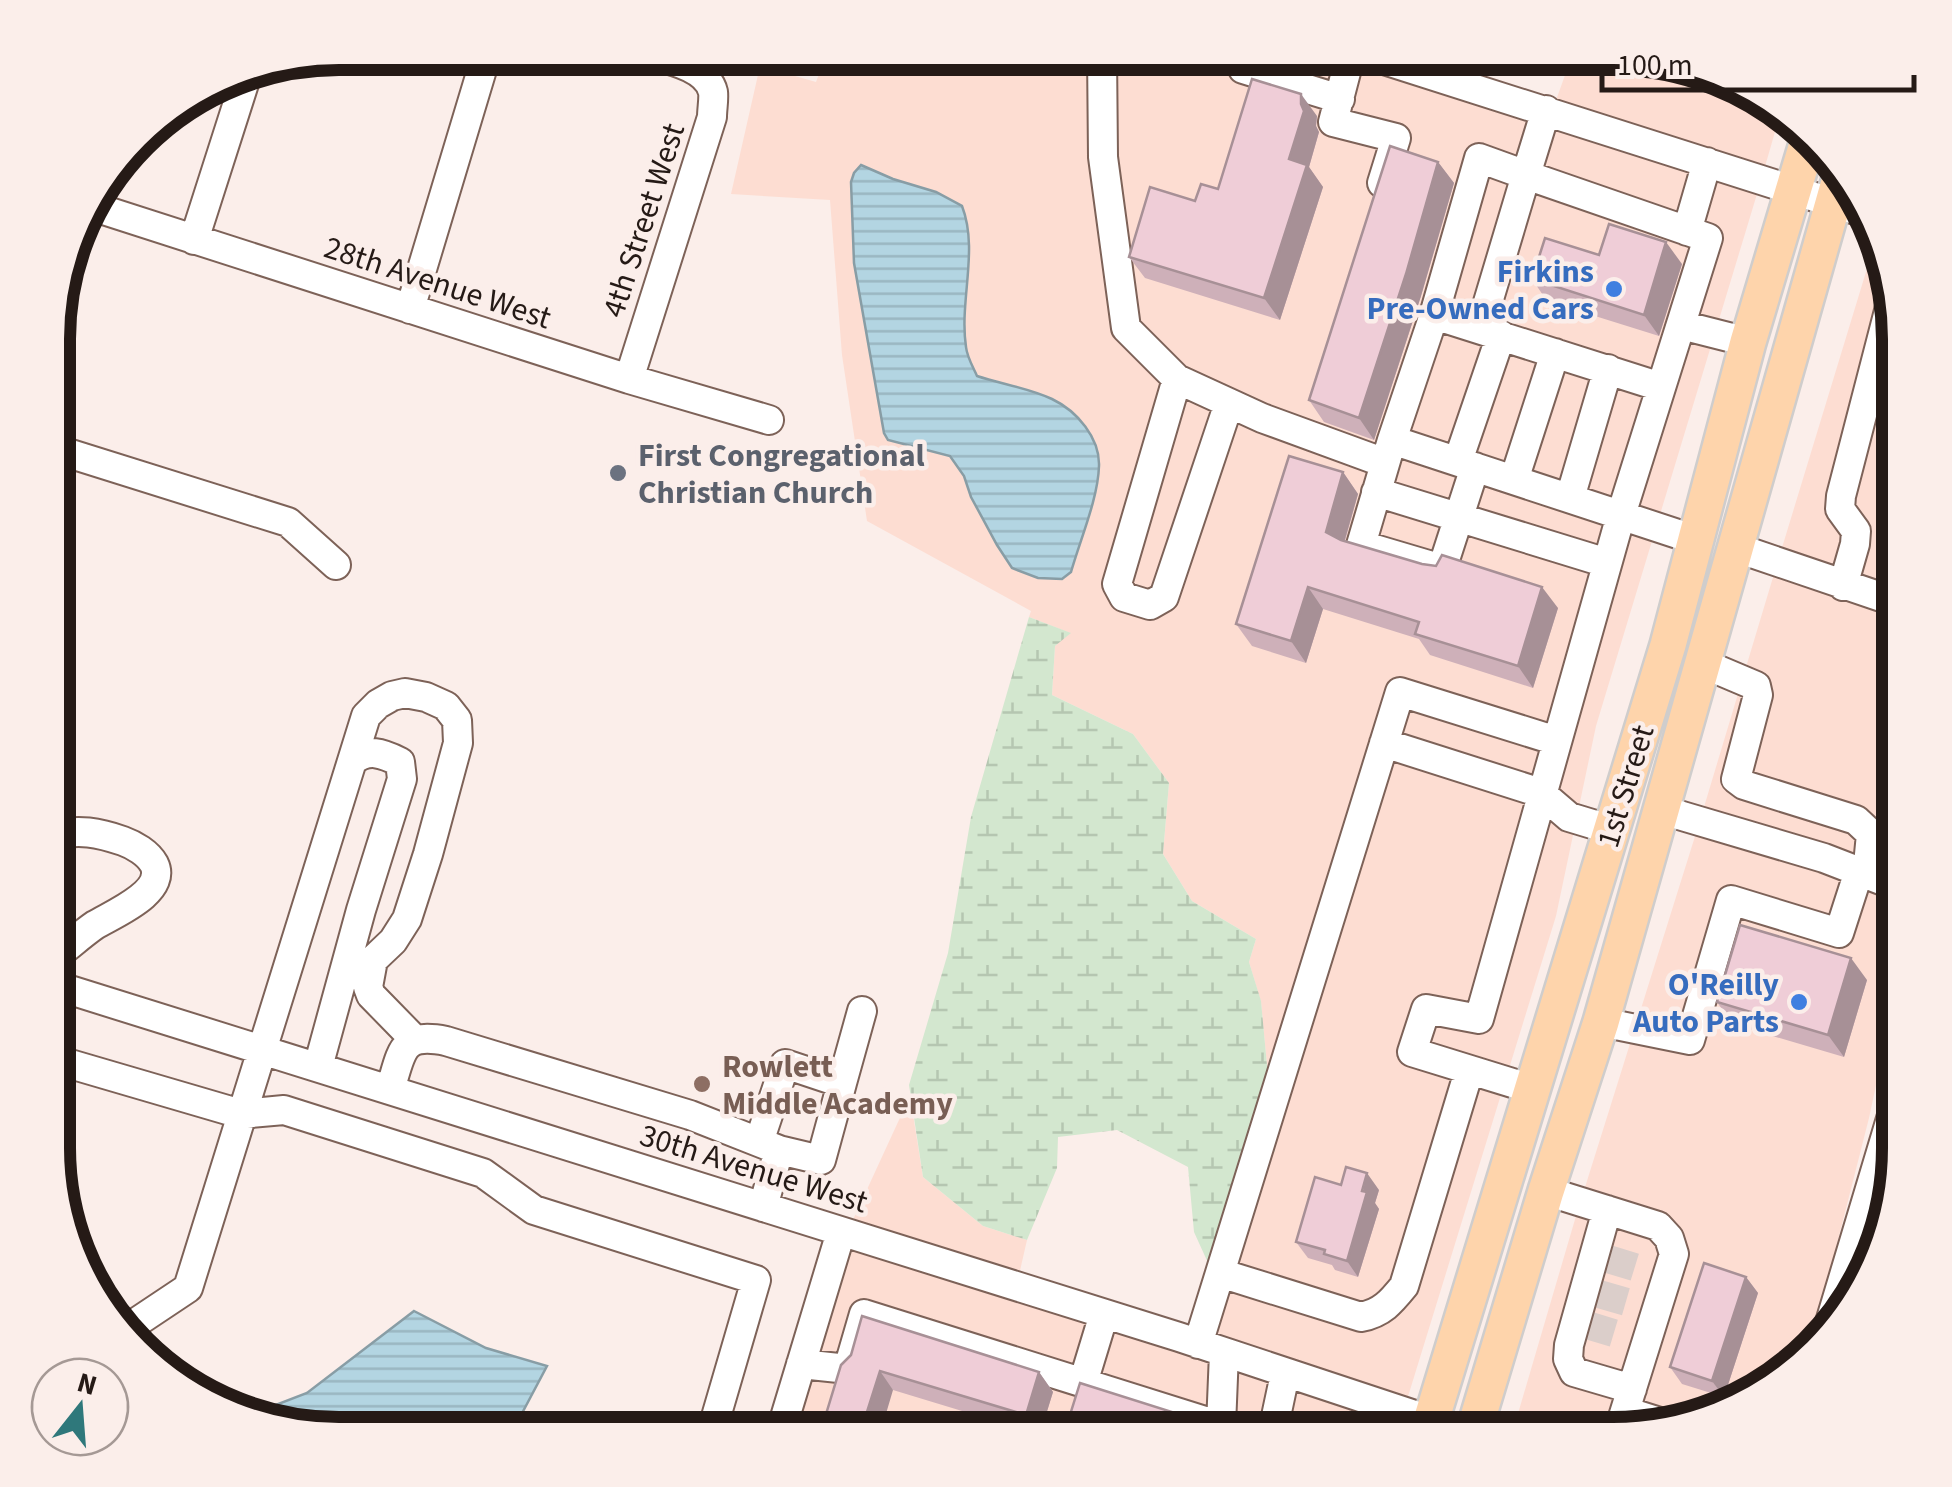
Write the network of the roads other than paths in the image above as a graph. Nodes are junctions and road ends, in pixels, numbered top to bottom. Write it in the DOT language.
graph roads {
  1 [pos="482,70"];
  2 [pos="691,70"];
  3 [pos="1102,71"];
  4 [pos="1249,71"];
  5 [pos="1347,71"];
  6 [pos="1420,71"];
  7 [pos="241,89"];
  8 [pos="1340,98"];
  9 [pos="1546,110"];
  10 [pos="1804,151"];
  11 [pos="1707,162"];
  12 [pos="1526,175"];
  13 [pos="1837,189"];
  14 [pos="1792,190"];
  15 [pos="104,210"];
  16 [pos="1373,212"];
  17 [pos="1687,231"];
  18 [pos="194,240"];
  19 [pos="410,309"];
  20 [pos="1434,315"];
  21 [pos="1681,325"];
  22 [pos="1490,332"];
  23 [pos="1882,338"];
  24 [pos="1748,342"];
  25 [pos="1555,352"];
  26 [pos="1608,370"];
  27 [pos="1177,379"];
  28 [pos="629,380"];
  29 [pos="1662,386"];
  30 [pos="1229,403"];
  31 [pos="769,420"];
  32 [pos="1388,451"];
  33 [pos="70,453"];
  34 [pos="1467,464"];
  35 [pos="1514,480"];
  36 [pos="1376,492"];
  37 [pos="1570,498"];
  38 [pos="1621,515"];
  39 [pos="1459,518"];
  40 [pos="1696,540"];
  41 [pos="1737,548"];
  42 [pos="1607,562"];
  43 [pos="336,566"];
  44 [pos="1843,586"];
  45 [pos="1882,598"];
  46 [pos="1704,664"];
  47 [pos="1556,742"];
  48 [pos="1384,743"];
  49 [pos="352,761"];
  50 [pos="1541,793"];
  51 [pos="1662,810"];
  52 [pos="1612,830"];
  53 [pos="71,832"];
  54 [pos="1863,873"];
  55 [pos="1881,880"];
  56 [pos="71,940"];
  57 [pos="373,960"];
  58 [pos="345,973"];
  59 [pos="71,991"];
  60 [pos="862,1011"];
  61 [pos="1602,1022"];
  62 [pos="414,1039"];
  63 [pos="261,1050"];
  64 [pos="71,1065"];
  65 [pos="318,1067"];
  66 [pos="1470,1071"];
  67 [pos="842,1083"];
  68 [pos="1532,1089"];
  69 [pos="390,1090"];
  70 [pos="242,1114"];
  71 [pos="1565,1132"];
  72 [pos="769,1146"];
  73 [pos="1881,1152"];
  74 [pos="1546,1191"];
  75 [pos="763,1207"];
  76 [pos="1607,1210"];
  77 [pos="841,1232"];
  78 [pos="1220,1273"];
  79 [pos="1838,1295"];
  80 [pos="1104,1314"];
  81 [pos="135,1323"];
  82 [pos="1211,1348"];
  83 [pos="801,1364"];
  84 [pos="1285,1374"];
  85 [pos="1083,1383"];
  86 [pos="1625,1411"];
  87 [pos="716,1416"];
  88 [pos="785,1416"];
  89 [pos="1181,1417"];
  90 [pos="1219,1417"];
  91 [pos="1279,1417"];
  92 [pos="1399,1417"];
  93 [pos="1432,1417"];
  94 [pos="1477,1417"];
  1 -- 19 [label="street"];
  2 -- 28 [label="street, 4th Street West"];
  3 -- 27 [label="street"];
  4 -- 8 [label="street"];
  5 -- 8 [label="street"];
  6 -- 9 [label="street"];
  7 -- 18 [label="street"];
  8 -- 16 [label="street"];
  9 -- 11 [label="street"];
  9 -- 12 [label="street"];
  10 -- 14 [label="main road, 1st Street"];
  11 -- 14 [label="street"];
  11 -- 17 [label="street"];
  12 -- 17 [label="street"];
  12 -- 20 [label="street"];
  12 -- 22 [label="street"];
  13 -- 14 [label="street"];
  13 -- 41 [label="main road, 1st Street"];
  14 -- 24 [label="main road, 1st Street"];
  15 -- 18 [label="street, 28th Avenue West"];
  17 -- 21 [label="street"];
  18 -- 19 [label="street, 28th Avenue West"];
  19 -- 28 [label="street, 28th Avenue West"];
  20 -- 22 [label="street"];
  20 -- 32 [label="street"];
  21 -- 24 [label="street"];
  21 -- 29 [label="street"];
  22 -- 25 [label="street"];
  22 -- 34 [label="street"];
  23 -- 44 [label="street"];
  24 -- 40 [label="main road, 1st Street"];
  25 -- 26 [label="street"];
  25 -- 35 [label="street"];
  26 -- 29 [label="street"];
  26 -- 37 [label="street"];
  27 -- 30 [label="street"];
  27 -- 30 [label="street"];
  28 -- 31 [label="street, 28th Avenue West"];
  29 -- 38 [label="street"];
  30 -- 32 [label="street"];
  32 -- 34 [label="street"];
  32 -- 36 [label="street"];
  33 -- 43 [label="street"];
  34 -- 35 [label="street"];
  34 -- 39 [label="street"];
  35 -- 37 [label="street"];
  36 -- 39 [label="street"];
  36 -- 39 [label="street"];
  37 -- 38 [label="street"];
  38 -- 40 [label="street"];
  38 -- 42 [label="street"];
  39 -- 42 [label="street"];
  40 -- 51 [label="main road"];
  40 -- 52 [label="main road, 1st Street"];
  41 -- 44 [label="street"];
  41 -- 46 [label="main road, 1st Street"];
  42 -- 47 [label="street"];
  44 -- 45 [label="street"];
  46 -- 51 [label="main road, 1st Street"];
  46 -- 54 [label="street"];
  47 -- 48 [label="street"];
  47 -- 50 [label="street"];
  48 -- 50 [label="street"];
  48 -- 78 [label="street"];
  49 -- 57 [label="street"];
  49 -- 58 [label="street"];
  49 -- 63 [label="street"];
  50 -- 52 [label="street"];
  50 -- 66 [label="street"];
  51 -- 54 [label="street"];
  51 -- 61 [label="main road, 1st Street"];
  52 -- 68 [label="main road, 1st Street"];
  52 -- 71 [label="main road"];
  53 -- 56 [label="street"];
  54 -- 55 [label="street"];
  54 -- 61 [label="street"];
  57 -- 58 [label="street"];
  57 -- 62 [label="street"];
  58 -- 65 [label="street"];
  59 -- 63 [label="street, 30th Avenue West"];
  60 -- 67 [label="street"];
  61 -- 71 [label="main road, 1st Street"];
  62 -- 69 [label="street"];
  62 -- 72 [label="street"];
  63 -- 65 [label="street, 30th Avenue West"];
  63 -- 70 [label="street"];
  64 -- 70 [label="street"];
  65 -- 69 [label="street, 30th Avenue West"];
  66 -- 68 [label="street"];
  66 -- 78 [label="street"];
  67 -- 72 [label="street"];
  67 -- 72 [label="street"];
  68 -- 93 [label="main road, 1st Street"];
  69 -- 75 [label="street, 30th Avenue West"];
  70 -- 81 [label="street"];
  70 -- 87 [label="street"];
  71 -- 74 [label="main road, 1st Street"];
  72 -- 75 [label="street"];
  73 -- 79 [label="street"];
  74 -- 76 [label="street"];
  74 -- 94 [label="main road, 1st Street"];
  75 -- 77 [label="street, 30th Avenue West"];
  76 -- 86 [label="street"];
  76 -- 86 [label="street"];
  77 -- 80 [label="street, 30th Avenue West"];
  77 -- 83 [label="street"];
  78 -- 82 [label="street"];
  80 -- 82 [label="street, 30th Avenue West"];
  80 -- 85 [label="street"];
  82 -- 84 [label="street, 30th Avenue West"];
  82 -- 90 [label="street"];
  83 -- 85 [label="street"];
  83 -- 88 [label="street"];
  84 -- 91 [label="street"];
  84 -- 92 [label="street, 30th Avenue West"];
  85 -- 89 [label="street"];
}
